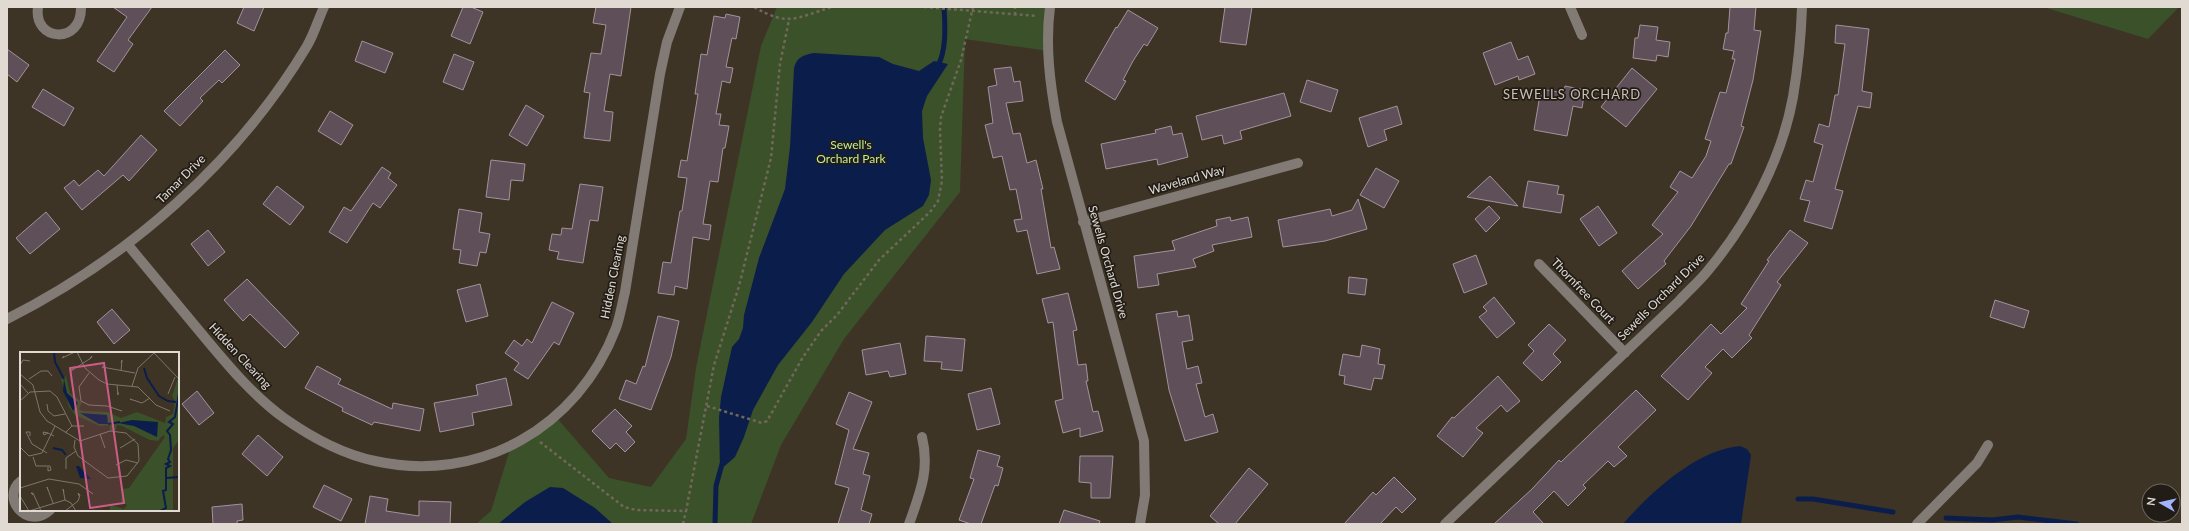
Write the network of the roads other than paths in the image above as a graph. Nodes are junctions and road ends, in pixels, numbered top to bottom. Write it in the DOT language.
graph roads {
  1 [pos="38,7"];
  2 [pos="80,7"];
  3 [pos="324,7"];
  4 [pos="680,7"];
  5 [pos="1570,7"];
  6 [pos="1802,7"];
  7 [pos="1050,12"];
  8 [pos="1582,34"];
  9 [pos="1298,163"];
  10 [pos="1083,222"];
  11 [pos="128,244"];
  12 [pos="1539,264"];
  13 [pos="7,319"];
  14 [pos="1624,353"];
  15 [pos="922,437"];
  16 [pos="1988,444"];
  17 [pos="14,482"];
  18 [pos="49,511"];
  19 [pos="909,524"];
  20 [pos="1140,524"];
  21 [pos="1445,524"];
  22 [pos="1917,524"];
  1 -- 2 [label="street"];
  3 -- 11 [label="street, Tamar Drive"];
  4 -- 11 [label="street, Hidden Clearing"];
  5 -- 8 [label="street"];
  6 -- 14 [label="street, Sewells Orchard Drive"];
  7 -- 10 [label="street, Sewells Orchard Drive"];
  9 -- 10 [label="street, Waveland Way"];
  10 -- 20 [label="street, Sewells Orchard Drive"];
  11 -- 13 [label="street, Tamar Drive"];
  12 -- 14 [label="street, Thornfree Court"];
  14 -- 21 [label="street, Sewells Orchard Drive"];
  15 -- 19 [label="street"];
  16 -- 22 [label="street"];
  17 -- 18 [label="street"];
}
